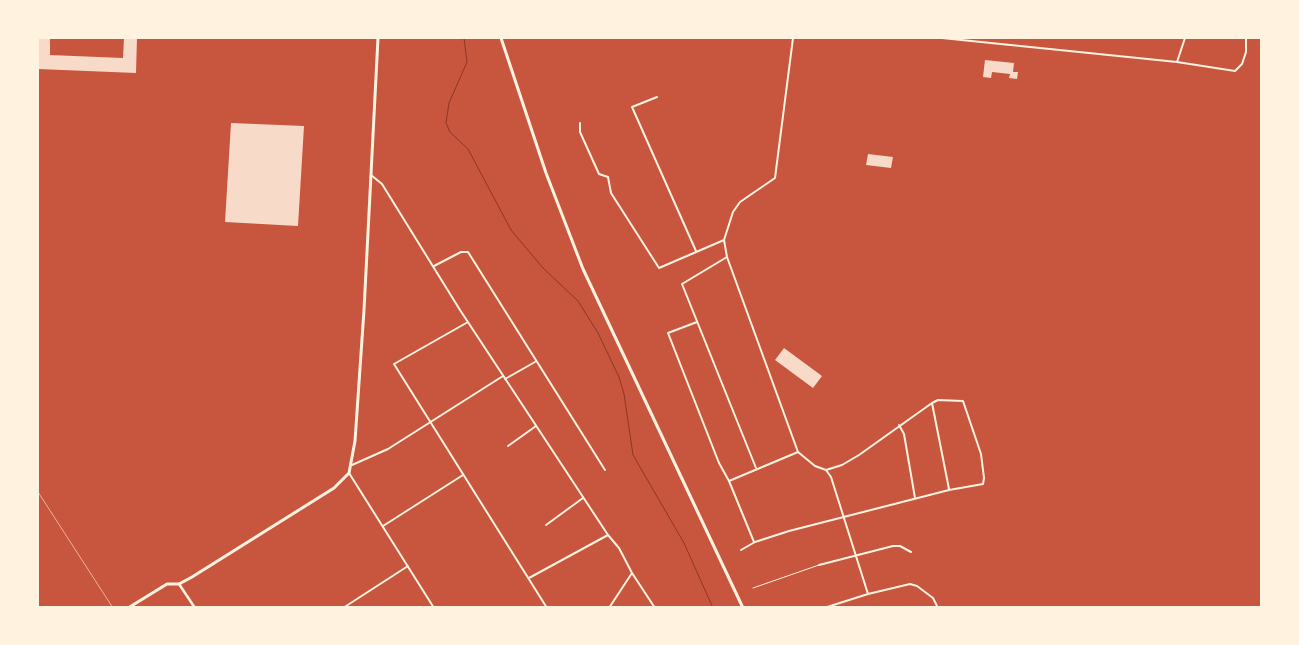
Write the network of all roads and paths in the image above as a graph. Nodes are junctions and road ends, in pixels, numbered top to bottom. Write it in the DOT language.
graph roads {
  1 [pos="378,38"];
  2 [pos="501,38"];
  3 [pos="793,38"];
  4 [pos="942,38"];
  5 [pos="1185,38"];
  6 [pos="1246,38"];
  7 [pos="1177,62"];
  8 [pos="657,97"];
  9 [pos="580,123"];
  10 [pos="371,175"];
  11 [pos="724,240"];
  12 [pos="696,251"];
  13 [pos="726,257"];
  14 [pos="434,266"];
  15 [pos="468,322"];
  16 [pos="697,322"];
  17 [pos="535,362"];
  18 [pos="503,375"];
  19 [pos="506,379"];
  20 [pos="932,403"];
  21 [pos="430,422"];
  22 [pos="899,425"];
  23 [pos="536,426"];
  24 [pos="508,446"];
  25 [pos="798,452"];
  26 [pos="352,464"];
  27 [pos="756,468"];
  28 [pos="605,470"];
  29 [pos="826,470"];
  30 [pos="349,473"];
  31 [pos="464,474"];
  32 [pos="729,481"];
  33 [pos="949,490"];
  34 [pos="583,498"];
  35 [pos="915,498"];
  36 [pos="844,516"];
  37 [pos="546,524"];
  38 [pos="383,526"];
  39 [pos="608,535"];
  40 [pos="754,542"];
  41 [pos="740,550"];
  42 [pos="911,552"];
  43 [pos="856,556"];
  44 [pos="819,565"];
  45 [pos="408,566"];
  46 [pos="632,573"];
  47 [pos="529,578"];
  48 [pos="179,584"];
  49 [pos="753,588"];
  50 [pos="868,594"];
  51 [pos="128,608"];
  52 [pos="194,608"];
  53 [pos="343,608"];
  54 [pos="434,608"];
  55 [pos="547,608"];
  56 [pos="609,608"];
  57 [pos="656,608"];
  58 [pos="743,608"];
  59 [pos="824,608"];
  60 [pos="938,608"];
  1 -- 10 [label="main road"];
  2 -- 58 [label="main road"];
  3 -- 11 [label="street"];
  4 -- 7 [label="street"];
  5 -- 7 [label="street"];
  6 -- 7 [label="street"];
  8 -- 12 [label="street"];
  9 -- 12 [label="street"];
  10 -- 14 [label="street"];
  10 -- 26 [label="main road"];
  11 -- 12 [label="street"];
  11 -- 13 [label="street"];
  13 -- 16 [label="street"];
  13 -- 25 [label="street"];
  14 -- 15 [label="street"];
  14 -- 17 [label="street"];
  15 -- 18 [label="street"];
  15 -- 21 [label="street"];
  16 -- 27 [label="street"];
  16 -- 32 [label="street"];
  17 -- 19 [label="street"];
  17 -- 28 [label="street"];
  18 -- 19 [label="street"];
  18 -- 21 [label="street"];
  19 -- 23 [label="street"];
  20 -- 22 [label="street"];
  20 -- 33 [label="street"];
  20 -- 33 [label="street"];
  21 -- 26 [label="street"];
  21 -- 31 [label="street"];
  22 -- 29 [label="street"];
  22 -- 35 [label="street"];
  23 -- 24 [label="street"];
  23 -- 34 [label="street"];
  25 -- 27 [label="street"];
  25 -- 29 [label="street"];
  26 -- 30 [label="main road"];
  27 -- 32 [label="street"];
  29 -- 36 [label="street"];
  30 -- 38 [label="street"];
  30 -- 48 [label="main road"];
  31 -- 38 [label="street"];
  31 -- 47 [label="street"];
  32 -- 40 [label="street"];
  33 -- 35 [label="street"];
  34 -- 37 [label="street"];
  34 -- 39 [label="street"];
  35 -- 36 [label="street"];
  36 -- 40 [label="street"];
  36 -- 43 [label="street"];
  38 -- 45 [label="street"];
  39 -- 46 [label="street"];
  39 -- 47 [label="street"];
  40 -- 41 [label="street"];
  42 -- 43 [label="street"];
  43 -- 44 [label="street"];
  43 -- 50 [label="street"];
  44 -- 49 [label="lane"];
  45 -- 53 [label="street"];
  45 -- 54 [label="street"];
  46 -- 56 [label="street"];
  46 -- 57 [label="street"];
  47 -- 55 [label="street"];
  48 -- 51 [label="main road"];
  48 -- 52 [label="street"];
  50 -- 59 [label="street"];
  50 -- 60 [label="street"];
}
